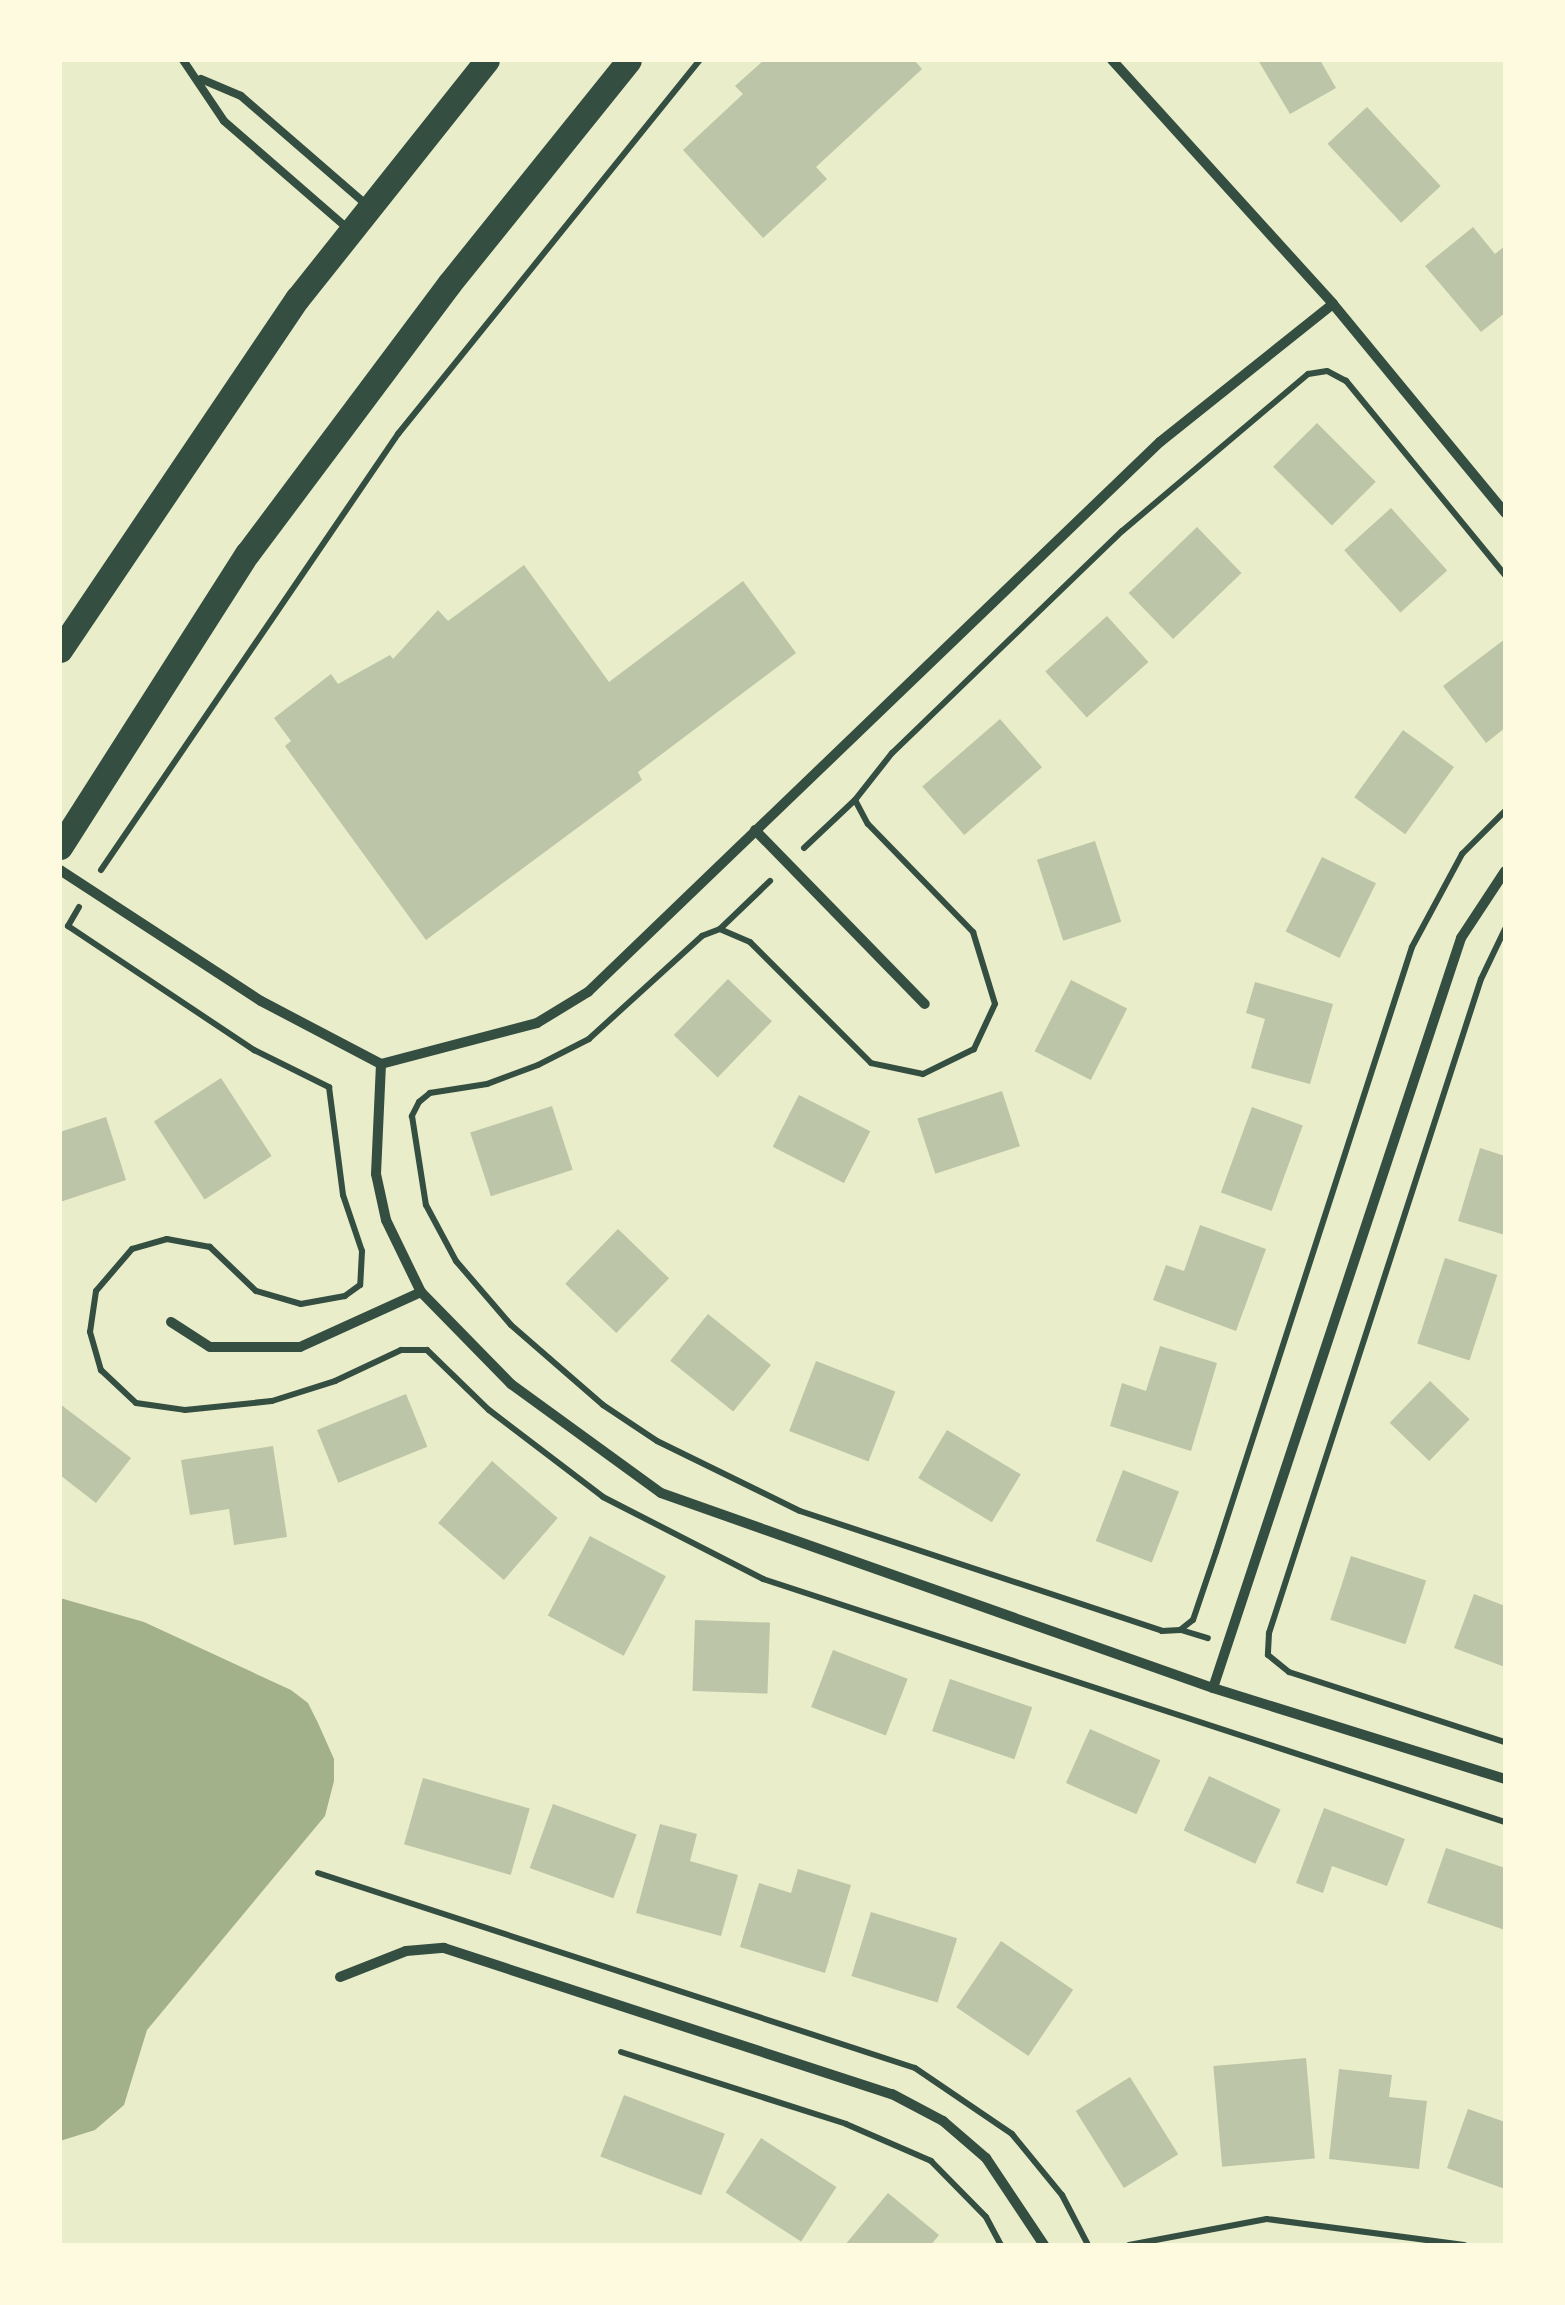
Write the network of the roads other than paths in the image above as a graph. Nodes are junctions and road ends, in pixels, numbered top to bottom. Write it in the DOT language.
graph roads {
  1 [pos="184,60"];
  2 [pos="487,60"];
  3 [pos="629,60"];
  4 [pos="1112,60"];
  5 [pos="201,80"];
  6 [pos="370,208"];
  7 [pos="350,231"];
  8 [pos="1333,304"];
  9 [pos="1505,513"];
  10 [pos="60,650"];
  11 [pos="755,830"];
  12 [pos="60,848"];
  13 [pos="60,870"];
  14 [pos="1505,871"];
  15 [pos="925,1004"];
  16 [pos="381,1064"];
  17 [pos="421,1292"];
  18 [pos="171,1322"];
  19 [pos="1214,1688"];
  20 [pos="1505,1779"];
  21 [pos="340,1977"];
  22 [pos="1044,2245"];
  1 -- 5 [label="lane"];
  2 -- 6 [label="main road"];
  3 -- 12 [label="main road"];
  4 -- 8 [label="street"];
  5 -- 6 [label="lane"];
  5 -- 7 [label="lane"];
  6 -- 7 [label="main road"];
  7 -- 10 [label="main road"];
  8 -- 9 [label="street"];
  8 -- 11 [label="street"];
  11 -- 15 [label="street"];
  11 -- 16 [label="street"];
  13 -- 16 [label="street"];
  14 -- 19 [label="street"];
  16 -- 17 [label="street"];
  17 -- 18 [label="street"];
  17 -- 19 [label="street"];
  19 -- 20 [label="street"];
  21 -- 22 [label="street"];
}
